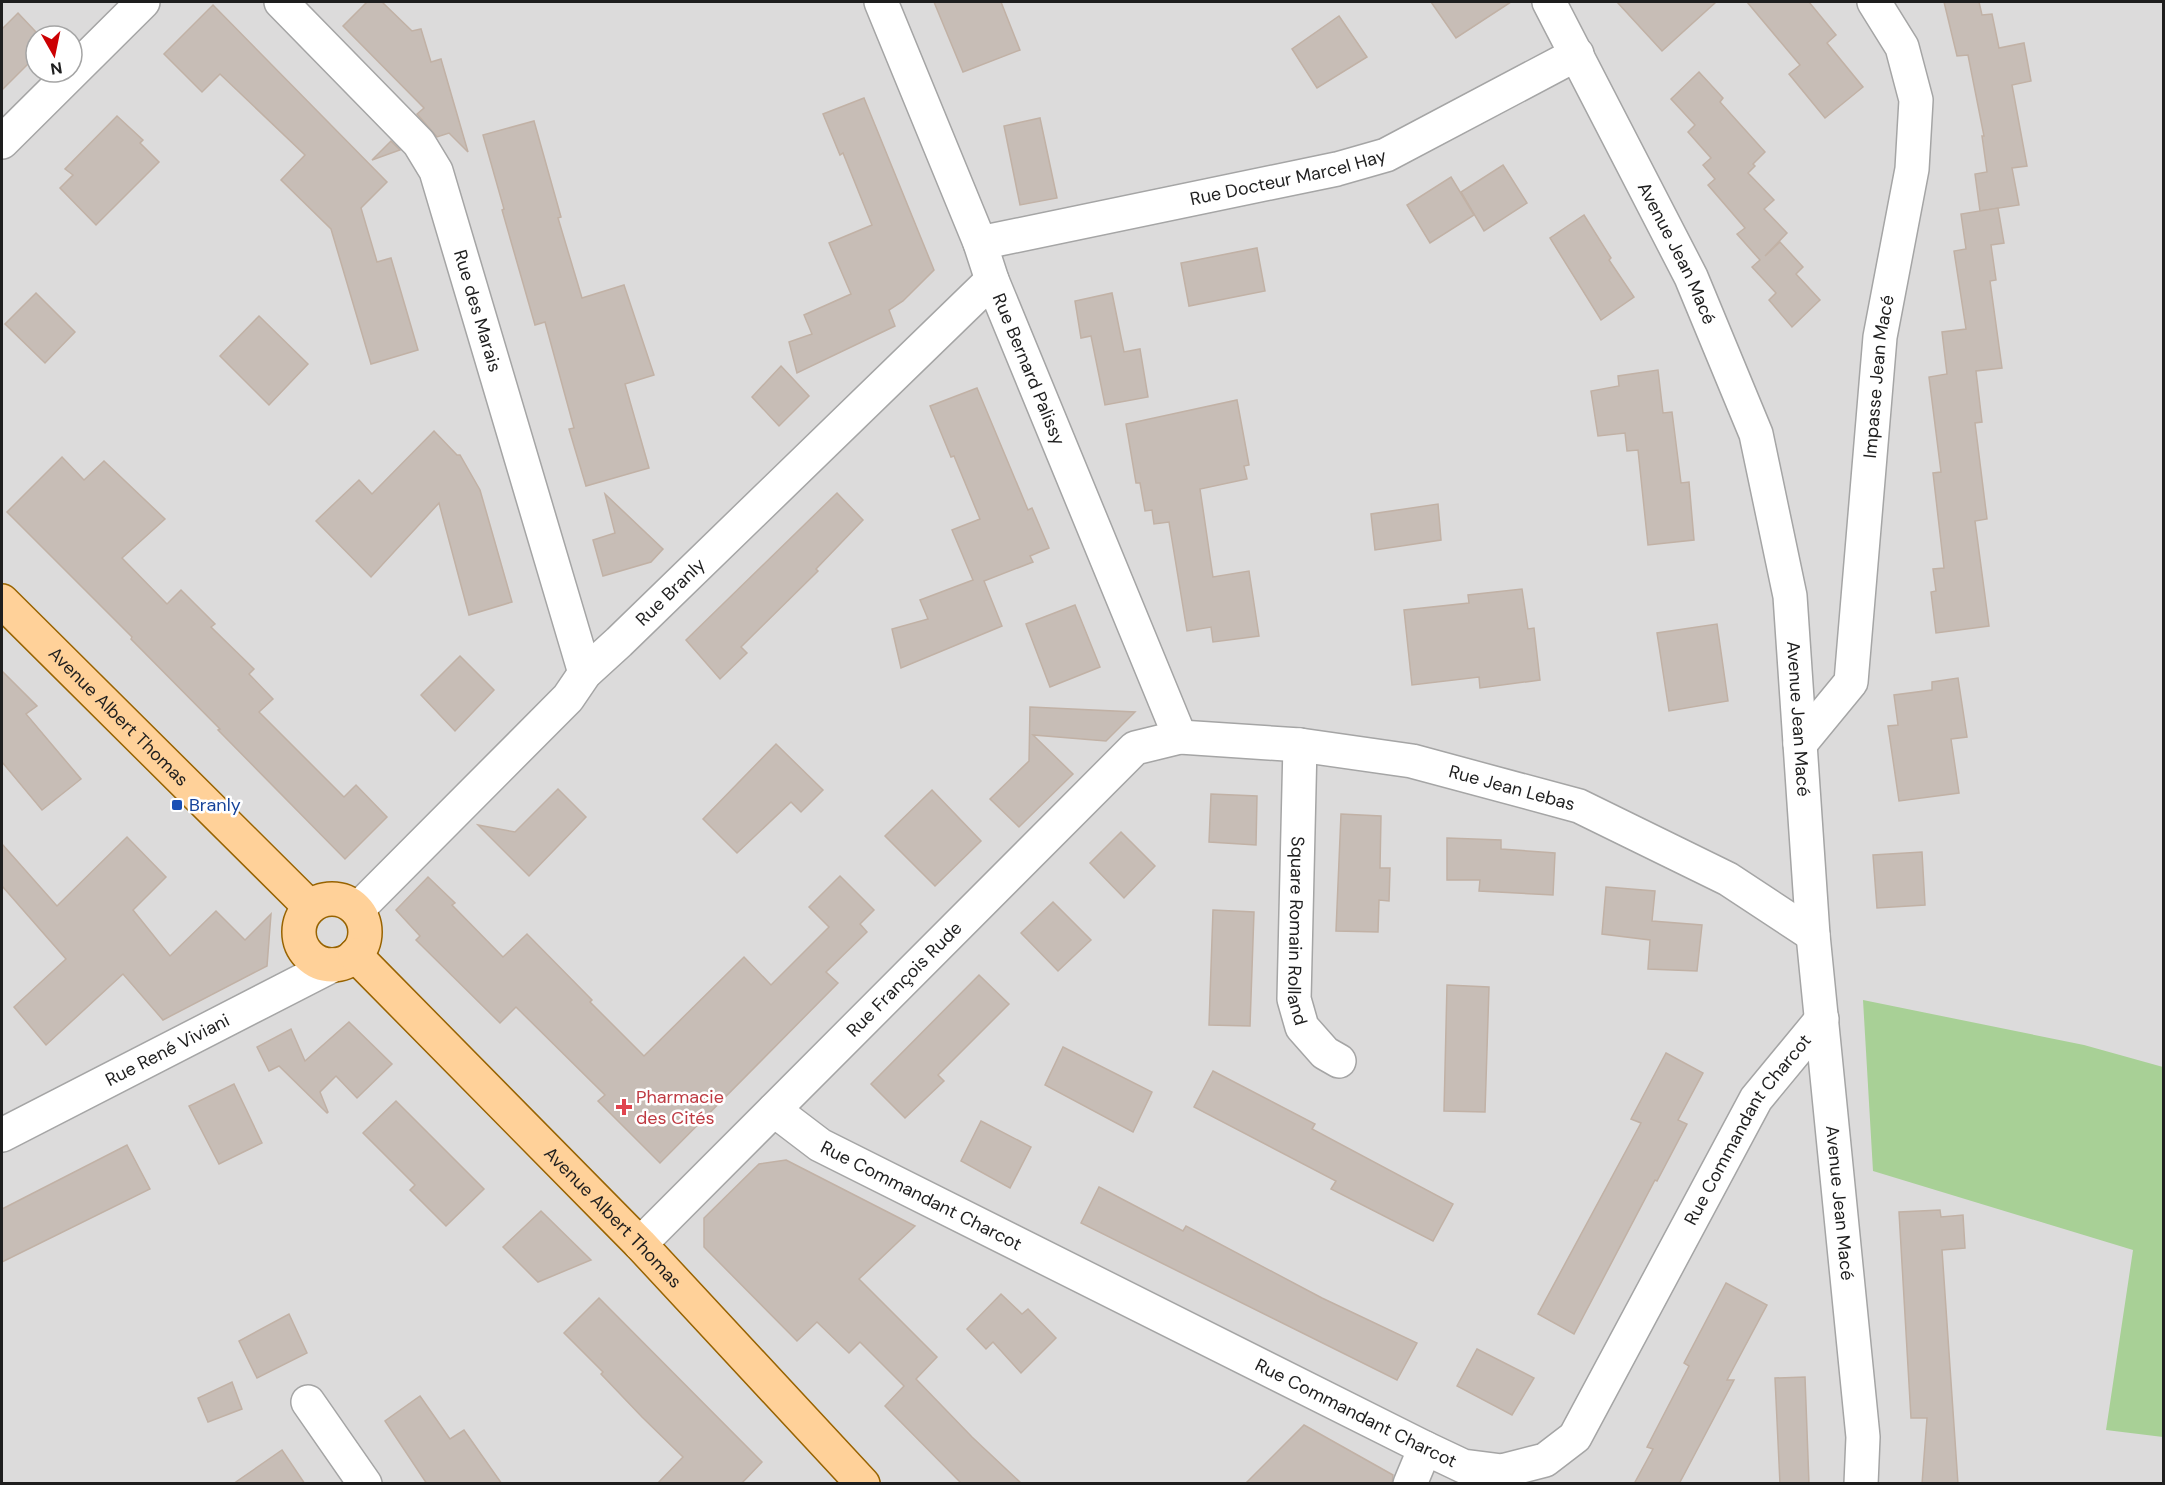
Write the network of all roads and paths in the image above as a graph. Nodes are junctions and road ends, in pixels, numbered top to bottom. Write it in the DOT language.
graph roads {
  1 [pos="143,2"];
  2 [pos="281,2"];
  3 [pos="881,2"];
  4 [pos="1549,2"];
  5 [pos="1874,2"];
  6 [pos="1577,54"];
  7 [pos="2,142"];
  8 [pos="980,243"];
  9 [pos="992,280"];
  10 [pos="2,601"];
  11 [pos="585,673"];
  12 [pos="1180,737"];
  13 [pos="1800,744"];
  14 [pos="1300,746"];
  15 [pos="310,907"];
  16 [pos="357,910"];
  17 [pos="1814,935"];
  18 [pos="344,960"];
  19 [pos="1822,1019"];
  20 [pos="1339,1061"];
  21 [pos="774,1110"];
  22 [pos="2,1135"];
  23 [pos="640,1244"];
  24 [pos="308,1402"];
  25 [pos="1425,1448"];
  26 [pos="850,1480"];
  27 [pos="365,1484"];
  28 [pos="1410,1484"];
  29 [pos="1861,1484"];
  1 -- 7 [label="street"];
  2 -- 11 [label="street, Rue des Marais"];
  3 -- 8 [label="street, Rue Bernard Palissy"];
  4 -- 6 [label="street, Avenue Jean Macé"];
  5 -- 13 [label="street, Impasse Jean Macé"];
  6 -- 8 [label="street, Rue Docteur Marcel Hay"];
  6 -- 13 [label="street, Avenue Jean Macé"];
  8 -- 9 [label="street, Rue Bernard Palissy"];
  9 -- 11 [label="street, Rue Branly"];
  9 -- 12 [label="street, Rue Bernard Palissy"];
  10 -- 15 [label="main road, Avenue Albert Thomas"];
  11 -- 16 [label="street, Rue Branly"];
  12 -- 14 [label="street, Rue Jean Lebas"];
  12 -- 21 [label="street, Rue François Rude"];
  13 -- 17 [label="street, Avenue Jean Macé"];
  14 -- 17 [label="street, Rue Jean Lebas"];
  14 -- 20 [label="street, Square Romain Rolland"];
  15 -- 16 [label="main road"];
  15 -- 18 [label="main road, Avenue Albert Thomas"];
  16 -- 18 [label="main road"];
  17 -- 19 [label="street, Avenue Jean Macé"];
  18 -- 22 [label="street, Rue René Viviani"];
  18 -- 23 [label="main road, Avenue Albert Thomas"];
  19 -- 25 [label="street, Rue Commandant Charcot"];
  19 -- 29 [label="street, Avenue Jean Macé"];
  21 -- 23 [label="street, Rue François Rude"];
  21 -- 25 [label="street, Rue Commandant Charcot"];
  23 -- 26 [label="main road, Avenue Albert Thomas"];
  24 -- 27 [label="street"];
  25 -- 28 [label="street"];
}
